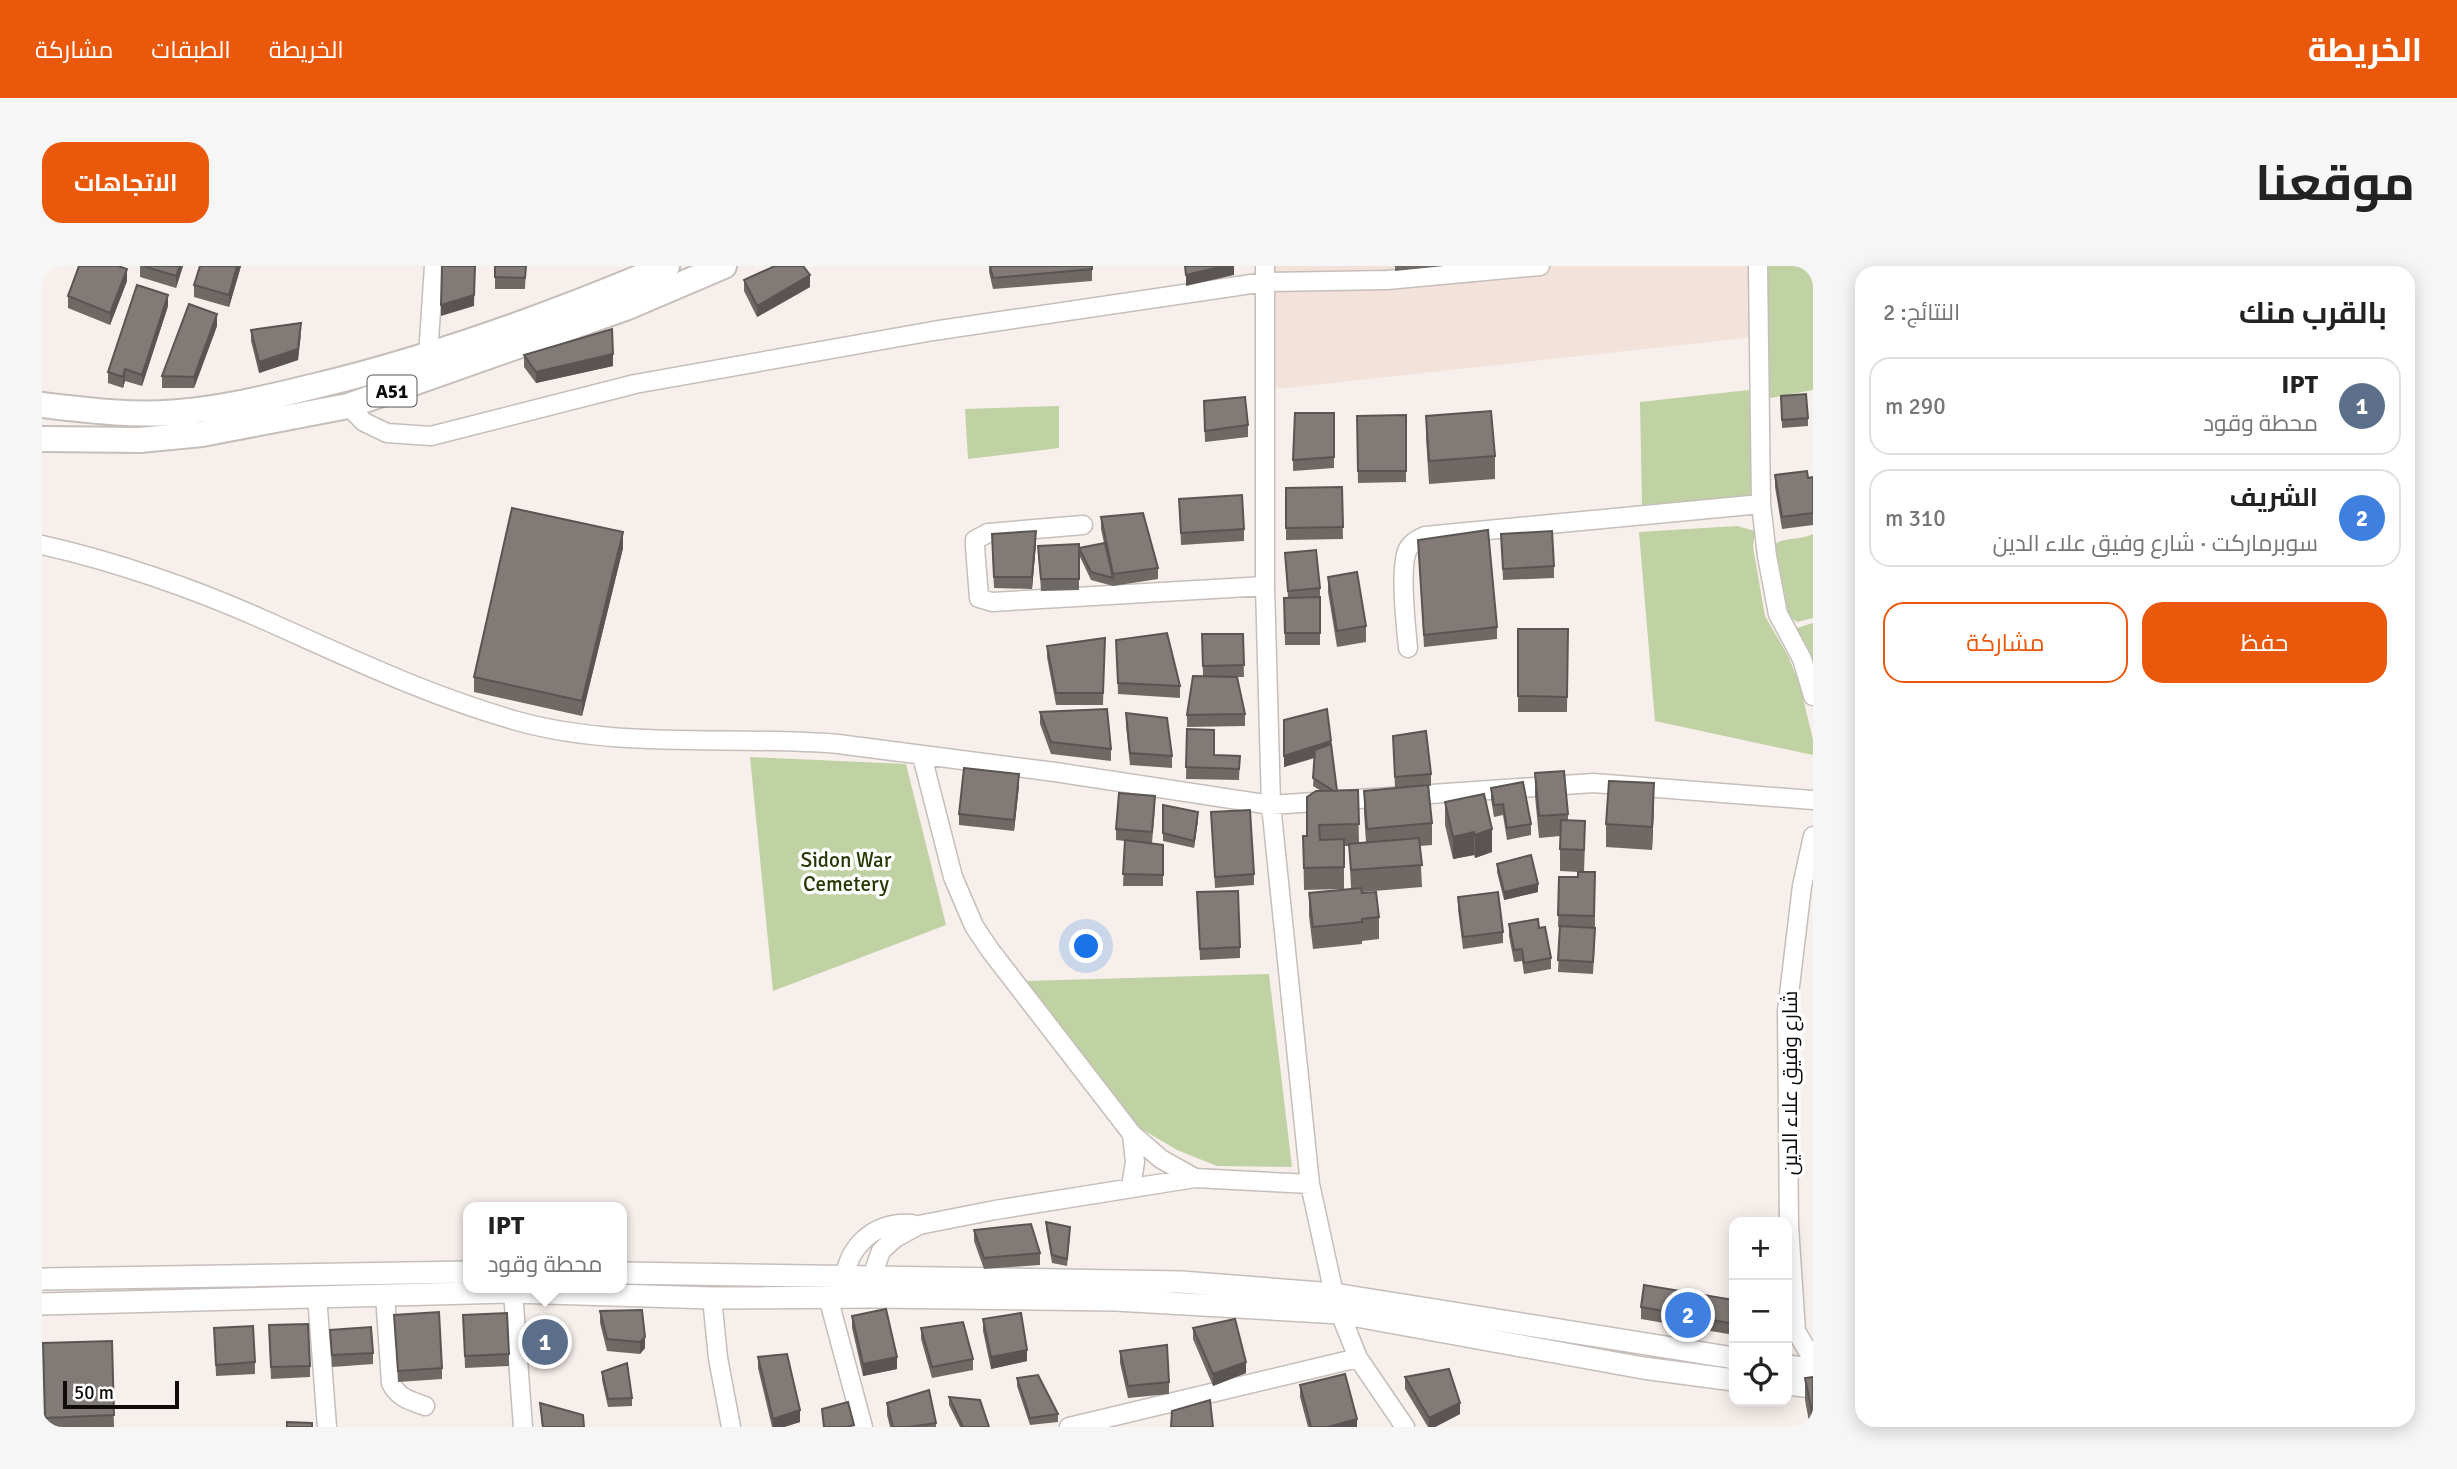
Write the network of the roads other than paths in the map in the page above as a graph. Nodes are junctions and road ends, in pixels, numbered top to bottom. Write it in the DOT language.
graph roads {
  1 [pos="434,266"];
  2 [pos="667,266"];
  3 [pos="724,266"];
  4 [pos="1540,266"];
  5 [pos="1758,266"];
  6 [pos="1265,274"];
  7 [pos="428,356"];
  8 [pos="42,405"];
  9 [pos="348,407"];
  10 [pos="42,439"];
  11 [pos="1761,504"];
  12 [pos="1083,525"];
  13 [pos="42,545"];
  14 [pos="1265,586"];
  15 [pos="1408,648"];
  16 [pos="1813,696"];
  17 [pos="922,756"];
  18 [pos="1813,800"];
  19 [pos="1271,804"];
  20 [pos="1813,836"];
  21 [pos="1132,1134"];
  22 [pos="1195,1178"];
  23 [pos="1310,1184"];
  24 [pos="1130,1187"];
  25 [pos="919,1225"];
  26 [pos="463,1272"];
  27 [pos="627,1273"];
  28 [pos="182,1276"];
  29 [pos="42,1279"];
  30 [pos="874,1287"];
  31 [pos="838,1290"];
  32 [pos="463,1291"];
  33 [pos="513,1293"];
  34 [pos="546,1293"];
  35 [pos="385,1295"];
  36 [pos="317,1296"];
  37 [pos="712,1298"];
  38 [pos="182,1299"];
  39 [pos="1337,1303"];
  40 [pos="42,1304"];
  41 [pos="1796,1331"];
  42 [pos="1790,1343"];
  43 [pos="1649,1345"];
  44 [pos="1729,1357"];
  45 [pos="1358,1358"];
  46 [pos="1813,1360"];
  47 [pos="1792,1367"];
  48 [pos="1643,1368"];
  49 [pos="1813,1369"];
  50 [pos="1729,1379"];
  51 [pos="1792,1385"];
  52 [pos="1813,1387"];
  53 [pos="425,1406"];
  54 [pos="327,1427"];
  55 [pos="523,1427"];
  56 [pos="731,1427"];
  57 [pos="863,1427"];
  58 [pos="1069,1427"];
  59 [pos="1405,1427"];
  1 -- 7 [label="street"];
  2 -- 7 [label="highway, A51"];
  3 -- 9 [label="highway, A51"];
  4 -- 6 [label="street"];
  5 -- 11 [label="street"];
  6 -- 9 [label="street"];
  6 -- 14 [label="street"];
  7 -- 8 [label="highway, A51"];
  9 -- 10 [label="highway, A51"];
  11 -- 15 [label="street"];
  11 -- 16 [label="street"];
  12 -- 14 [label="street"];
  13 -- 17 [label="street"];
  14 -- 19 [label="street"];
  17 -- 19 [label="street"];
  17 -- 21 [label="street"];
  18 -- 19 [label="street"];
  19 -- 23 [label="street"];
  20 -- 41 [label="street, شارع وفيق علاء الدين"];
  21 -- 22 [label="street"];
  21 -- 24 [label="street"];
  22 -- 23 [label="street"];
  22 -- 24 [label="street"];
  23 -- 39 [label="street"];
  24 -- 25 [label="street"];
  25 -- 30 [label="street"];
  25 -- 31 [label="street"];
  26 -- 28 [label="main road"];
  27 -- 31 [label="main road"];
  28 -- 29 [label="main road"];
  28 -- 38 [label="main road"];
  30 -- 31 [label="main road"];
  30 -- 39 [label="main road"];
  31 -- 37 [label="main road"];
  31 -- 57 [label="street"];
  32 -- 35 [label="main road"];
  33 -- 55 [label="street"];
  34 -- 37 [label="main road"];
  35 -- 36 [label="main road"];
  35 -- 53 [label="street"];
  36 -- 38 [label="main road"];
  36 -- 54 [label="street"];
  37 -- 56 [label="street"];
  38 -- 40 [label="main road"];
  39 -- 43 [label="main road"];
  39 -- 45 [label="street"];
  39 -- 48 [label="main road"];
  41 -- 42 [label="street"];
  41 -- 46 [label="street"];
  43 -- 44 [label="main road"];
  43 -- 48 [label="main road"];
  45 -- 58 [label="street"];
  45 -- 59 [label="street"];
  47 -- 49 [label="main road"];
  48 -- 50 [label="main road"];
  51 -- 52 [label="main road"];
}
